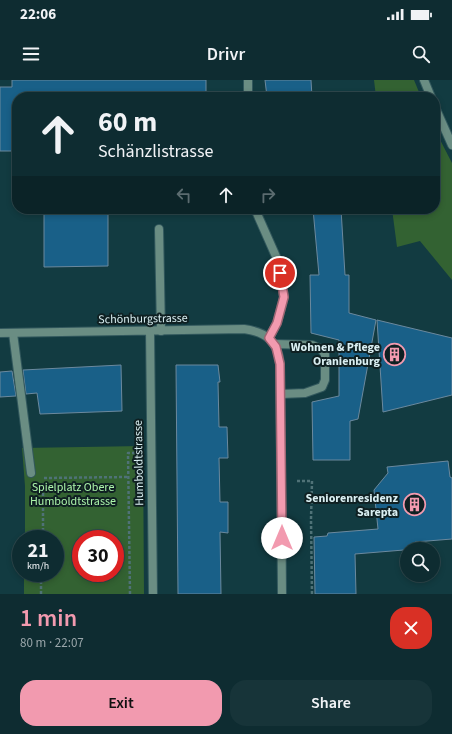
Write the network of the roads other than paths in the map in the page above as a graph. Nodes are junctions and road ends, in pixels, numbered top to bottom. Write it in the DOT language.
graph roads {
  1 [pos="248,80"];
  2 [pos="424,80"];
  3 [pos="248,92"];
  4 [pos="429,92"];
  5 [pos="440,119"];
  6 [pos="452,145"];
  7 [pos="257,214"];
  8 [pos="159,229"];
  9 [pos="150,331"];
  10 [pos="161,331"];
  11 [pos="0,333"];
  12 [pos="13,333"];
  13 [pos="273,344"];
  14 [pos="281,394"];
  15 [pos="31,473"];
  16 [pos="153,594"];
  17 [pos="282,594"];
  1 -- 3 [label="street"];
  2 -- 4 [label="street"];
  5 -- 6 [label="street"];
  7 -- 13 [label="street"];
  8 -- 10 [label="street"];
  9 -- 10 [label="street, Schönburgstrasse"];
  9 -- 12 [label="street, Schönburgstrasse"];
  9 -- 16 [label="street, Humboldtstrasse"];
  10 -- 13 [label="street, Schönburgstrasse"];
  11 -- 12 [label="street, Schönburgstrasse"];
  12 -- 15 [label="street"];
  13 -- 14 [label="street"];
  13 -- 14 [label="street"];
  14 -- 17 [label="street"];
}
